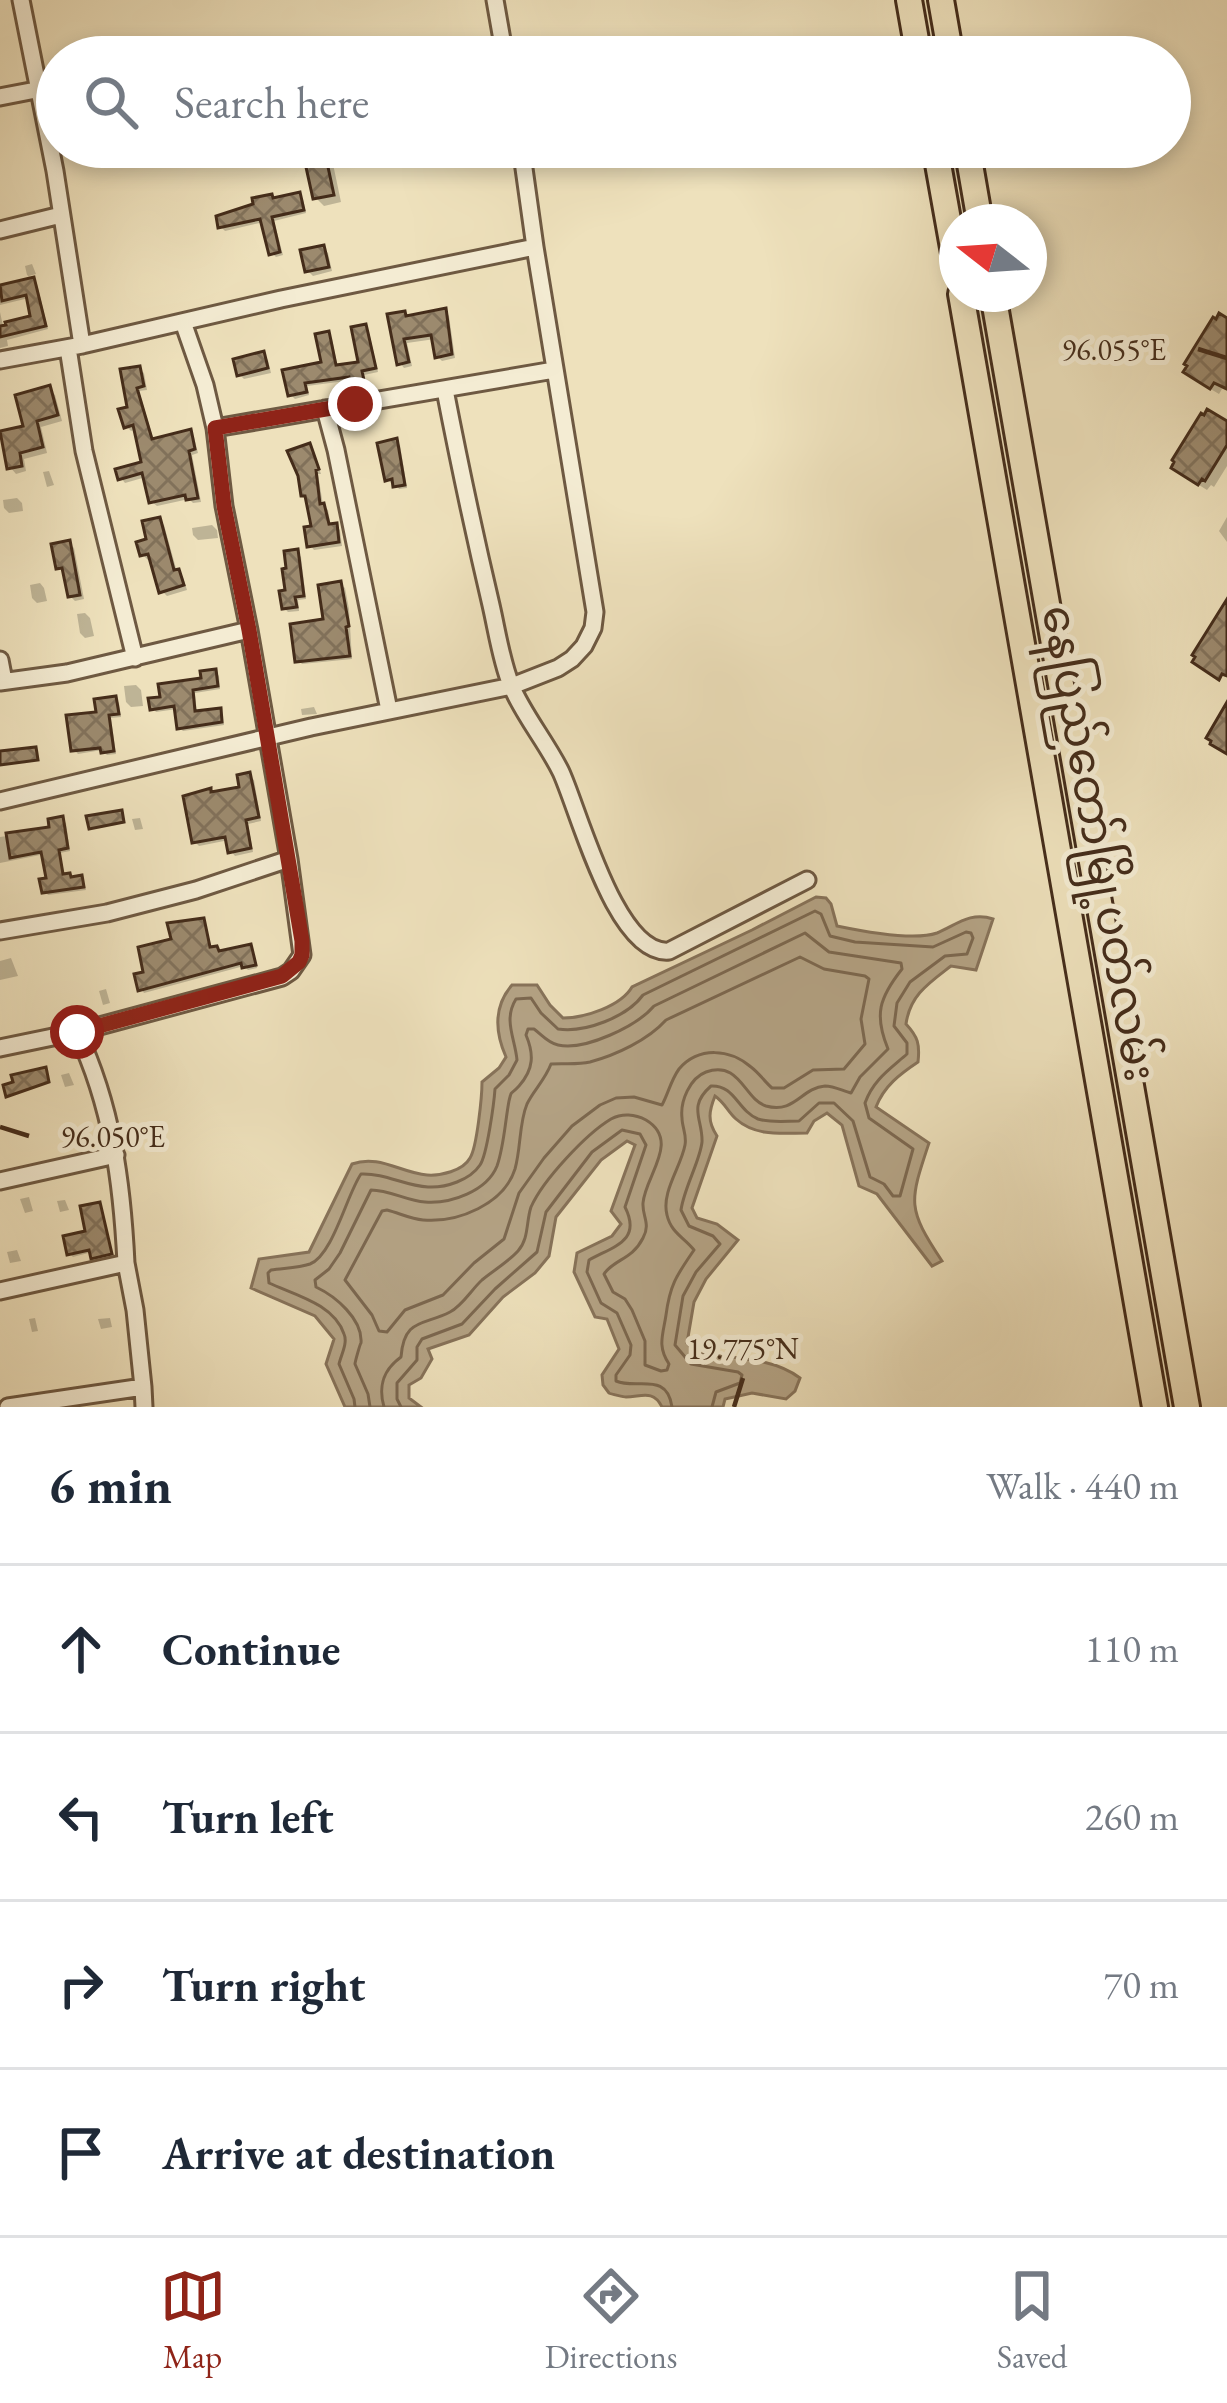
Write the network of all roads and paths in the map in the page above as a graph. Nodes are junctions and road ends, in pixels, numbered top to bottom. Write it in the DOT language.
graph roads {
  1 [pos="21,0"];
  2 [pos="495,0"];
  3 [pos="909,0"];
  4 [pos="941,0"];
  5 [pos="501,36"];
  6 [pos="915,36"];
  7 [pos="947,36"];
  8 [pos="36,67"];
  9 [pos="36,90"];
  10 [pos="0,98"];
  11 [pos="54,168"];
  12 [pos="523,168"];
  13 [pos="939,168"];
  14 [pos="971,168"];
  15 [pos="945,204"];
  16 [pos="977,204"];
  17 [pos="61,215"];
  18 [pos="0,230"];
  19 [pos="535,247"];
  20 [pos="964,312"];
  21 [pos="996,312"];
  22 [pos="183,322"];
  23 [pos="75,346"];
  24 [pos="0,360"];
  25 [pos="554,370"];
  26 [pos="445,390"];
  27 [pos="325,409"];
  28 [pos="215,428"];
  29 [pos="249,630"];
  30 [pos="135,658"];
  31 [pos="0,660"];
  32 [pos="2,682"];
  33 [pos="512,686"];
  34 [pos="389,710"];
  35 [pos="267,738"];
  36 [pos="0,802"];
  37 [pos="289,859"];
  38 [pos="807,880"];
  39 [pos="0,931"];
  40 [pos="77,1032"];
  41 [pos="0,1048"];
  42 [pos="116,1155"];
  43 [pos="0,1181"];
  44 [pos="126,1263"];
  45 [pos="0,1292"];
  46 [pos="143,1387"];
  47 [pos="8,1407"];
  48 [pos="144,1407"];
  49 [pos="1155,1407"];
  50 [pos="1187,1407"];
  1 -- 8 [label="street"];
  2 -- 5 [label="street"];
  3 -- 6 [label="main road"];
  4 -- 7 [label="main road"];
  9 -- 10 [label="street"];
  11 -- 17 [label="street"];
  12 -- 19 [label="street"];
  13 -- 15 [label="main road"];
  14 -- 16 [label="main road"];
  17 -- 18 [label="street"];
  17 -- 23 [label="street"];
  19 -- 22 [label="street"];
  19 -- 25 [label="street"];
  20 -- 49 [label="main road, နေပြည်တော်မြို့ပတ်လမ်း"];
  21 -- 50 [label="main road"];
  22 -- 23 [label="street"];
  22 -- 28 [label="street"];
  23 -- 24 [label="street"];
  23 -- 30 [label="street"];
  25 -- 26 [label="street"];
  25 -- 33 [label="street"];
  26 -- 27 [label="street"];
  26 -- 33 [label="street"];
  27 -- 28 [label="street"];
  27 -- 34 [label="street"];
  28 -- 29 [label="street"];
  29 -- 30 [label="street"];
  29 -- 35 [label="street"];
  30 -- 32 [label="street"];
  31 -- 32 [label="street"];
  33 -- 34 [label="street"];
  33 -- 38 [label="street"];
  34 -- 35 [label="street"];
  35 -- 36 [label="street"];
  35 -- 37 [label="street"];
  37 -- 39 [label="street"];
  37 -- 40 [label="street"];
  40 -- 41 [label="street"];
  40 -- 42 [label="street"];
  42 -- 43 [label="street"];
  42 -- 44 [label="street"];
  44 -- 45 [label="street"];
  44 -- 46 [label="street"];
  46 -- 47 [label="street"];
  46 -- 48 [label="street"];
}
